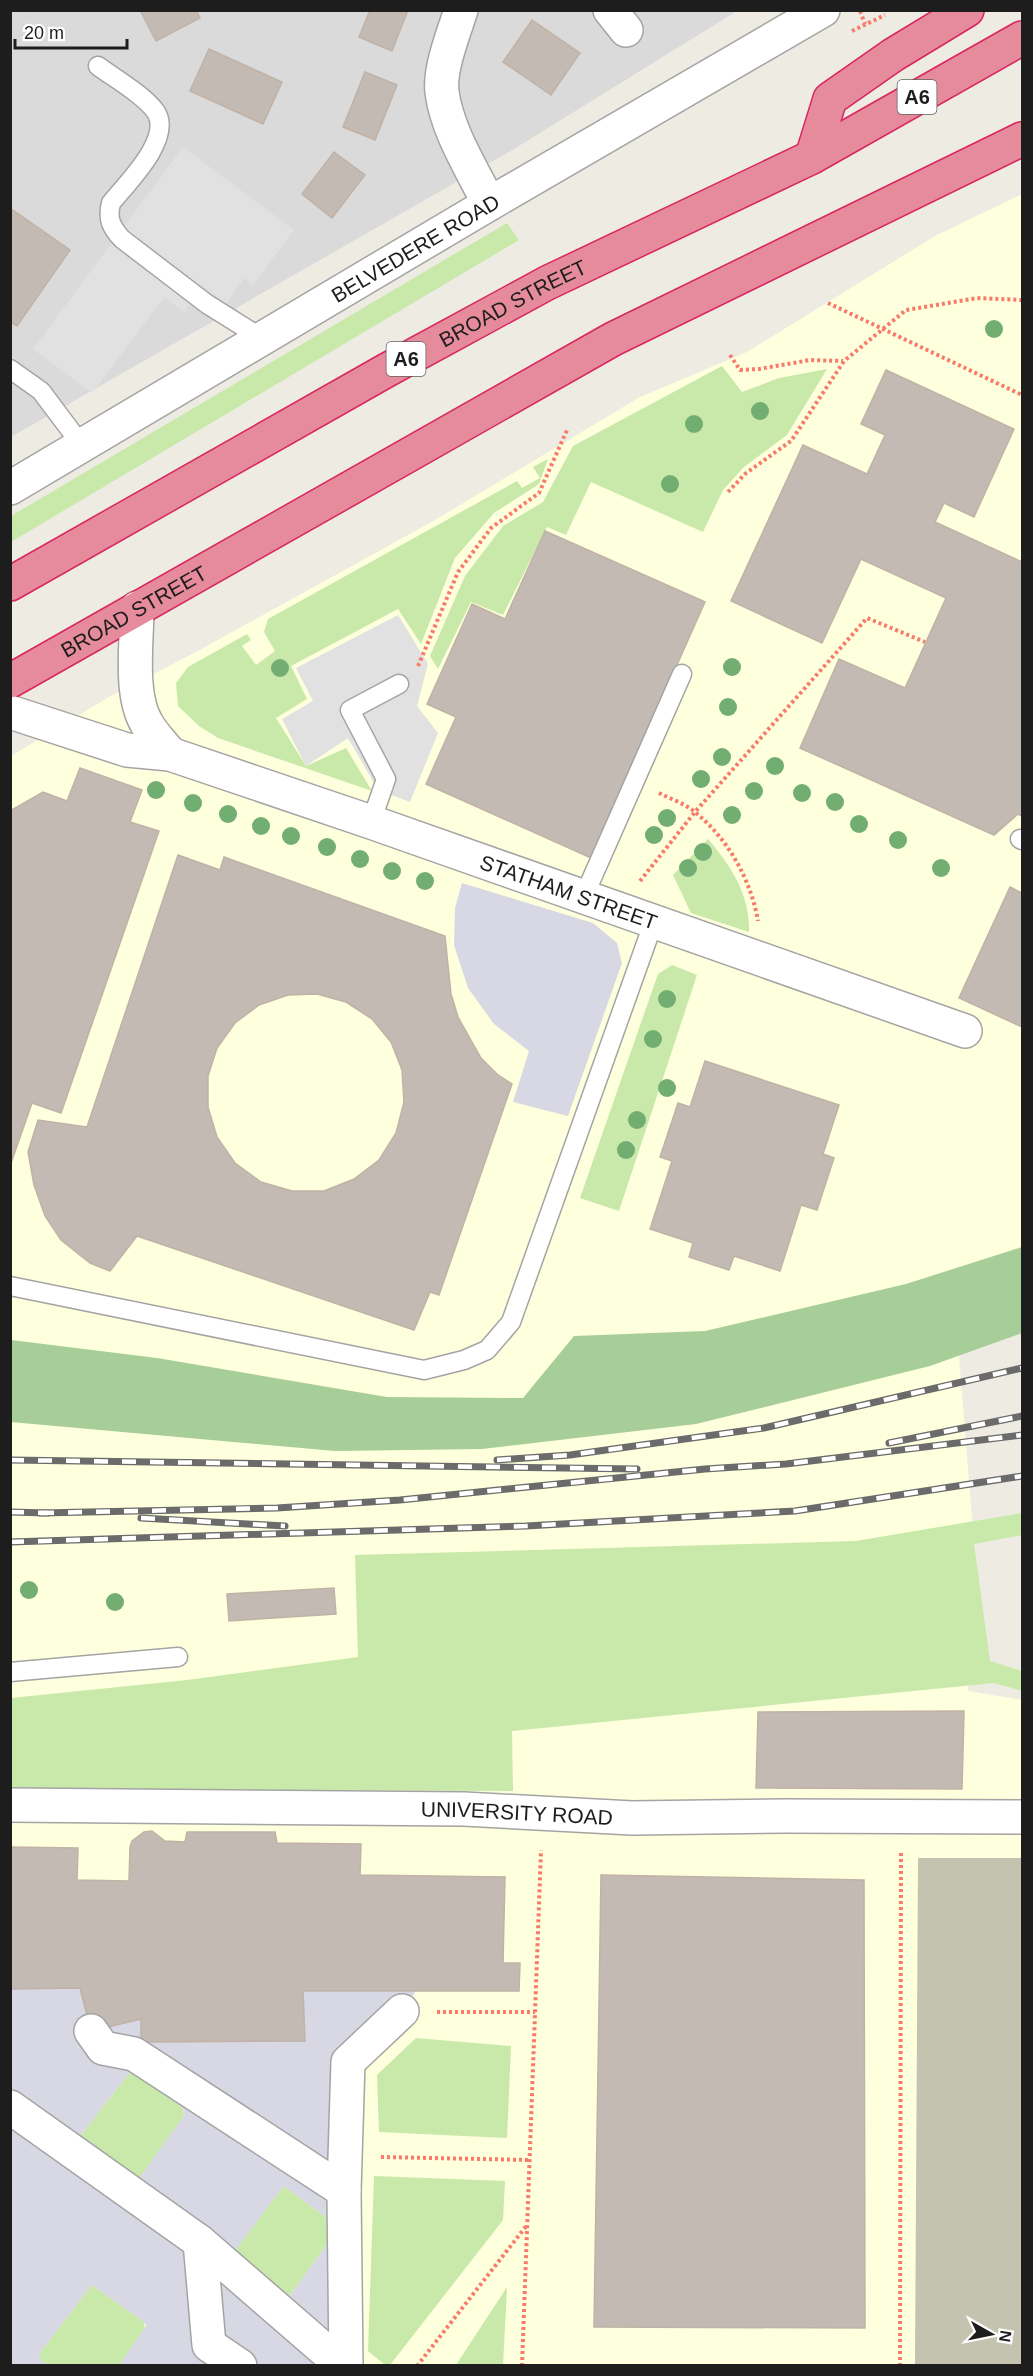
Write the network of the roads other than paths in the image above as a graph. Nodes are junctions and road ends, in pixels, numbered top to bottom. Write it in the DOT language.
graph roads {
  1 [pos="461,10"];
  2 [pos="823,10"];
  3 [pos="967,10"];
  4 [pos="1023,38"];
  5 [pos="98,66"];
  6 [pos="1023,139"];
  7 [pos="812,157"];
  8 [pos="489,204"];
  9 [pos="263,339"];
  10 [pos="10,369"];
  11 [pos="83,447"];
  12 [pos="10,488"];
  13 [pos="10,584"];
  14 [pos="137,608"];
  15 [pos="682,674"];
  16 [pos="10,681"];
  17 [pos="399,684"];
  18 [pos="10,712"];
  19 [pos="170,754"];
  20 [pos="371,822"];
  21 [pos="584,896"];
  22 [pos="654,921"];
  23 [pos="965,1030"];
  24 [pos="10,1286"];
  25 [pos="178,1657"];
  26 [pos="10,1672"];
  27 [pos="10,1805"];
  28 [pos="1023,1818"];
  29 [pos="402,2012"];
  30 [pos="91,2031"];
  31 [pos="10,2107"];
  32 [pos="344,2191"];
  33 [pos="200,2242"];
  34 [pos="240,2366"];
  35 [pos="344,2366"];
  1 -- 8 [label="street"];
  2 -- 8 [label="street, BELVEDERE ROAD"];
  3 -- 7 [label="highway"];
  4 -- 7 [label="highway, BROAD STREET / A6"];
  5 -- 9 [label="lane"];
  6 -- 14 [label="highway, BROAD STREET"];
  7 -- 13 [label="highway, BROAD STREET / A6"];
  8 -- 9 [label="street, BELVEDERE ROAD"];
  9 -- 11 [label="street, BELVEDERE ROAD"];
  10 -- 11 [label="lane"];
  11 -- 12 [label="street, BELVEDERE ROAD"];
  14 -- 16 [label="highway, BROAD STREET"];
  14 -- 19 [label="street"];
  15 -- 21 [label="lane"];
  17 -- 20 [label="lane"];
  18 -- 19 [label="street, STATHAM STREET"];
  19 -- 20 [label="street, STATHAM STREET"];
  20 -- 21 [label="street, STATHAM STREET"];
  21 -- 22 [label="street, STATHAM STREET"];
  22 -- 23 [label="street, STATHAM STREET"];
  22 -- 24 [label="lane"];
  25 -- 26 [label="lane"];
  27 -- 28 [label="street, UNIVERSITY ROAD"];
  29 -- 32 [label="street"];
  30 -- 32 [label="street"];
  31 -- 33 [label="street"];
  32 -- 35 [label="street"];
  33 -- 34 [label="street"];
  33 -- 35 [label="street"];
}
